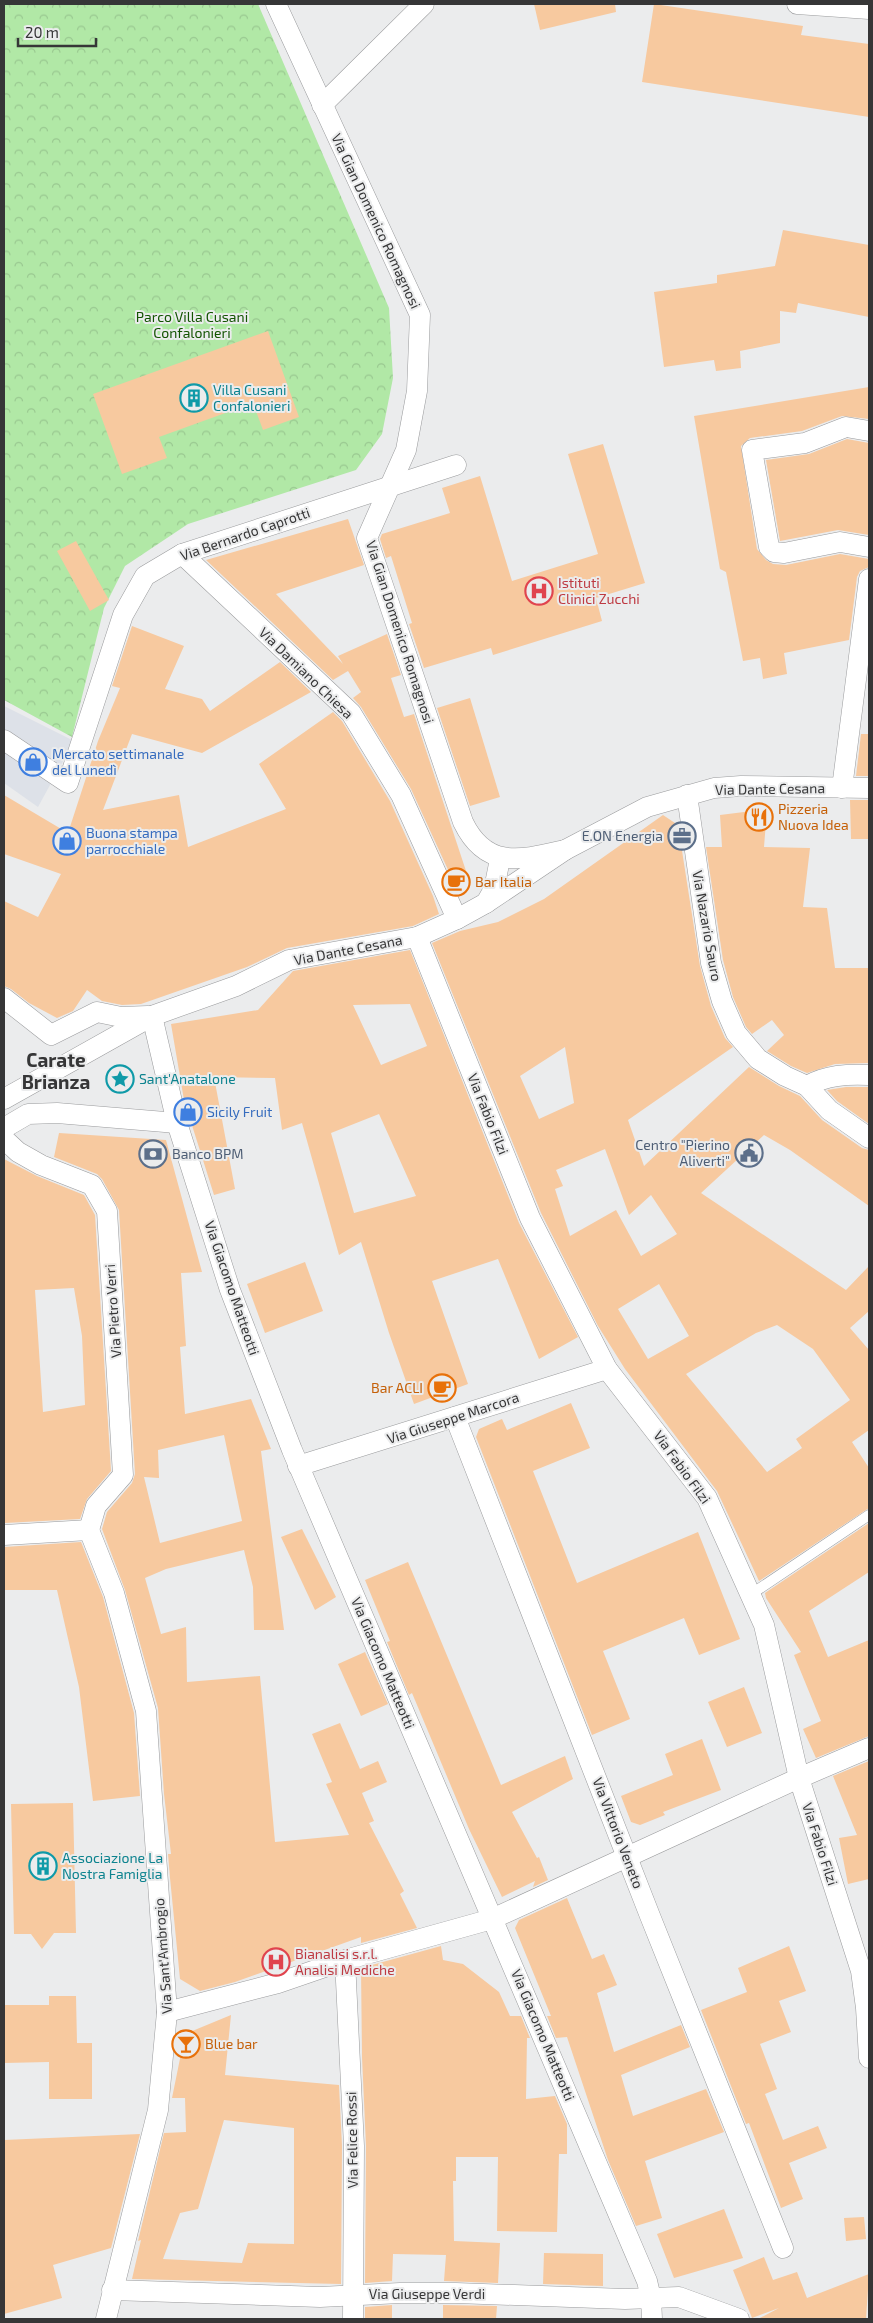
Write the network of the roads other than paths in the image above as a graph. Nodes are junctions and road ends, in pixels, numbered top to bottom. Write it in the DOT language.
graph roads {
  1 [pos="276,4"];
  2 [pos="424,4"];
  3 [pos="797,4"];
  4 [pos="869,9"];
  5 [pos="322,105"];
  6 [pos="869,430"];
  7 [pos="456,465"];
  8 [pos="388,487"];
  9 [pos="869,547"];
  10 [pos="182,554"];
  11 [pos="869,579"];
  12 [pos="4,740"];
  13 [pos="842,788"];
  14 [pos="869,788"];
  15 [pos="687,794"];
  16 [pos="565,850"];
  17 [pos="500,859"];
  18 [pos="486,903"];
  19 [pos="457,918"];
  20 [pos="417,937"];
  21 [pos="4,998"];
  22 [pos="152,1016"];
  23 [pos="869,1075"];
  24 [pos="807,1086"];
  25 [pos="4,1099"];
  26 [pos="177,1123"];
  27 [pos="4,1128"];
  28 [pos="869,1138"];
  29 [pos="4,1139"];
  30 [pos="607,1369"];
  31 [pos="455,1417"];
  32 [pos="298,1466"];
  33 [pos="869,1515"];
  34 [pos="89,1530"];
  35 [pos="4,1535"];
  36 [pos="750,1595"];
  37 [pos="869,1748"];
  38 [pos="799,1778"];
  39 [pos="628,1858"];
  40 [pos="492,1919"];
  41 [pos="345,1960"];
  42 [pos="167,2012"];
  43 [pos="869,2058"];
  44 [pos="784,2248"];
  45 [pos="112,2290"];
  46 [pos="353,2295"];
  47 [pos="651,2298"];
  48 [pos="106,2319"];
  49 [pos="353,2319"];
  50 [pos="652,2319"];
  51 [pos="739,2319"];
  1 -- 5 [label="street, Via Gian Domenico Romagnosi"];
  2 -- 5 [label="street"];
  3 -- 4 [label="street"];
  5 -- 8 [label="street, Via Gian Domenico Romagnosi"];
  6 -- 9 [label="street"];
  7 -- 8 [label="street, Via Bernardo Caprotti"];
  8 -- 10 [label="street, Via Bernardo Caprotti"];
  8 -- 17 [label="street, Via Gian Domenico Romagnosi"];
  10 -- 12 [label="street, Via Bernardo Caprotti"];
  10 -- 19 [label="street, Via Damiano Chiesa"];
  11 -- 13 [label="street"];
  13 -- 14 [label="street, Via Dante Cesana"];
  13 -- 15 [label="street, Via Dante Cesana"];
  15 -- 16 [label="street, Via Dante Cesana"];
  15 -- 24 [label="street, Via Nazario Sauro"];
  16 -- 17 [label="street, Via Dante Cesana"];
  16 -- 18 [label="street, Via Dante Cesana"];
  17 -- 18 [label="street"];
  18 -- 19 [label="street, Via Dante Cesana"];
  19 -- 20 [label="street, Via Dante Cesana"];
  20 -- 22 [label="street, Via Dante Cesana"];
  20 -- 30 [label="street, Via Fabio Filzi"];
  21 -- 22 [label="street"];
  22 -- 25 [label="street"];
  22 -- 26 [label="street, Via Giacomo Matteotti"];
  23 -- 24 [label="street"];
  24 -- 28 [label="street, Via Nazario Sauro"];
  26 -- 27 [label="street"];
  26 -- 32 [label="street, Via Giacomo Matteotti"];
  29 -- 34 [label="street, Via Pietro Verri"];
  30 -- 31 [label="street, Via Giuseppe Marcora"];
  30 -- 36 [label="street, Via Fabio Filzi"];
  31 -- 32 [label="street, Via Giuseppe Marcora"];
  31 -- 39 [label="street, Via Vittorio Veneto"];
  32 -- 40 [label="street, Via Giacomo Matteotti"];
  33 -- 36 [label="lane"];
  34 -- 35 [label="street"];
  34 -- 42 [label="street, Via Sant'Ambrogio"];
  36 -- 38 [label="street, Via Fabio Filzi"];
  37 -- 38 [label="street"];
  38 -- 39 [label="street"];
  38 -- 43 [label="street, Via Fabio Filzi"];
  39 -- 40 [label="street"];
  39 -- 44 [label="street, Via Vittorio Veneto"];
  40 -- 41 [label="street"];
  40 -- 47 [label="street, Via Giacomo Matteotti"];
  41 -- 42 [label="street"];
  41 -- 46 [label="street, Via Felice Rossi"];
  42 -- 45 [label="street, Via Sant'Ambrogio"];
  45 -- 46 [label="street, Via Giuseppe Verdi"];
  45 -- 48 [label="street, Via Sant'Ambrogio"];
  46 -- 47 [label="street, Via Giuseppe Verdi"];
  46 -- 49 [label="street, Via Felice Rossi"];
  47 -- 50 [label="street, Via Giacomo Matteotti"];
  47 -- 51 [label="street, Via Giuseppe Verdi"];
}
